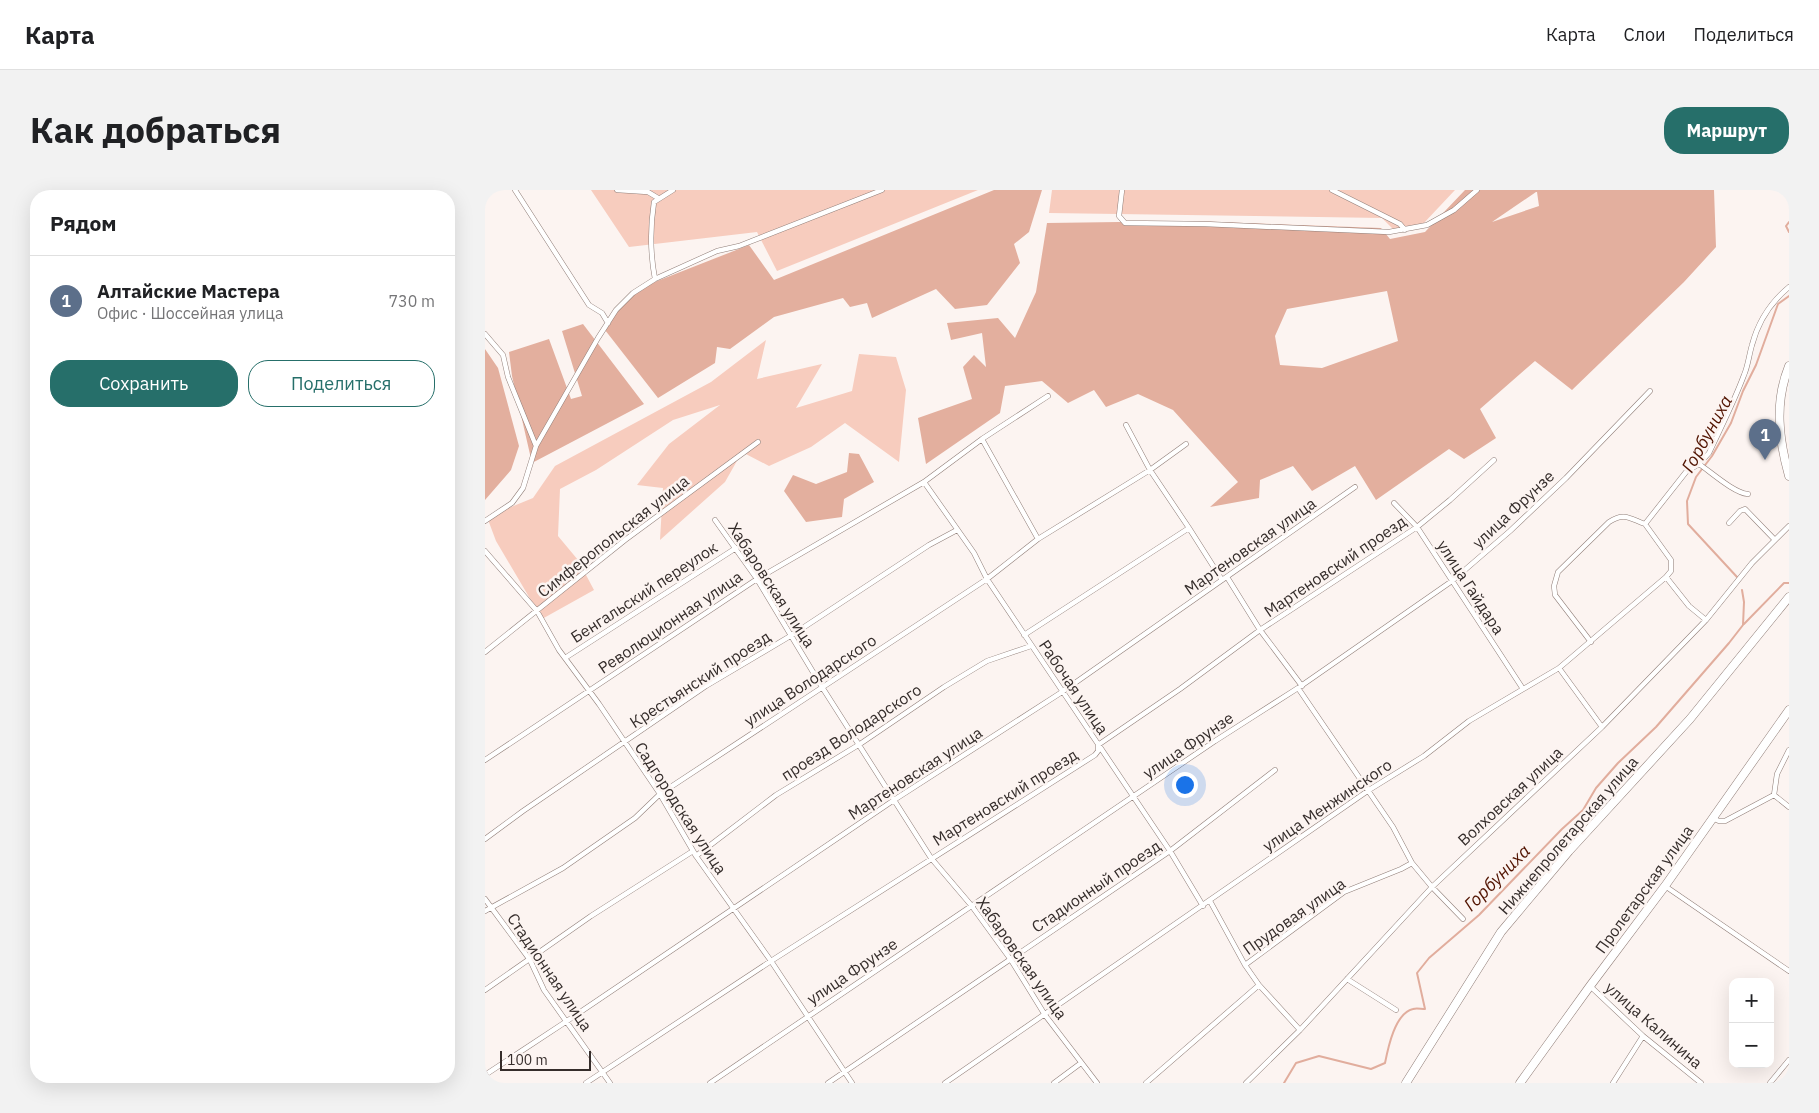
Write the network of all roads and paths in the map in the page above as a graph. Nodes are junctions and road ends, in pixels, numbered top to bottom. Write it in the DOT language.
graph roads {
  1 [pos="515,190"];
  2 [pos="617,190"];
  3 [pos="673,190"];
  4 [pos="881,190"];
  5 [pos="1122,190"];
  6 [pos="1332,190"];
  7 [pos="1477,190"];
  8 [pos="658,198"];
  9 [pos="1405,230"];
  10 [pos="655,279"];
  11 [pos="1789,287"];
  12 [pos="608,323"];
  13 [pos="485,334"];
  14 [pos="1789,366"];
  15 [pos="1650,391"];
  16 [pos="1048,396"];
  17 [pos="1126,425"];
  18 [pos="982,439"];
  19 [pos="758,442"];
  20 [pos="1186,444"];
  21 [pos="536,446"];
  22 [pos="1494,460"];
  23 [pos="1699,464"];
  24 [pos="1150,470"];
  25 [pos="1789,476"];
  26 [pos="924,482"];
  27 [pos="1355,487"];
  28 [pos="1748,494"];
  29 [pos="1394,503"];
  30 [pos="715,520"];
  31 [pos="485,521"];
  32 [pos="1729,523"];
  33 [pos="1645,524"];
  34 [pos="1789,526"];
  35 [pos="1417,527"];
  36 [pos="1189,528"];
  37 [pos="957,530"];
  38 [pos="1039,539"];
  39 [pos="1775,540"];
  40 [pos="736,548"];
  41 [pos="485,551"];
  42 [pos="1227,577"];
  43 [pos="1666,577"];
  44 [pos="757,579"];
  45 [pos="987,579"];
  46 [pos="1222,580"];
  47 [pos="1453,581"];
  48 [pos="1789,597"];
  49 [pos="537,611"];
  50 [pos="1706,620"];
  51 [pos="1260,630"];
  52 [pos="1024,635"];
  53 [pos="793,636"];
  54 [pos="1591,642"];
  55 [pos="1031,646"];
  56 [pos="485,652"];
  57 [pos="565,658"];
  58 [pos="1559,668"];
  59 [pos="823,687"];
  60 [pos="1300,687"];
  61 [pos="1523,689"];
  62 [pos="589,691"];
  63 [pos="1062,692"];
  64 [pos="1789,710"];
  65 [pos="1602,726"];
  66 [pos="624,743"];
  67 [pos="860,744"];
  68 [pos="1098,745"];
  69 [pos="1789,750"];
  70 [pos="485,760"];
  71 [pos="1275,770"];
  72 [pos="1369,790"];
  73 [pos="660,794"];
  74 [pos="1774,795"];
  75 [pos="1133,796"];
  76 [pos="894,800"];
  77 [pos="1789,807"];
  78 [pos="1712,818"];
  79 [pos="485,839"];
  80 [pos="693,851"];
  81 [pos="1170,851"];
  82 [pos="696,856"];
  83 [pos="931,858"];
  84 [pos="1412,862"];
  85 [pos="1665,886"];
  86 [pos="1432,887"];
  87 [pos="485,899"];
  88 [pos="1210,901"];
  89 [pos="971,905"];
  90 [pos="1203,906"];
  91 [pos="491,907"];
  92 [pos="732,909"];
  93 [pos="485,911"];
  94 [pos="1463,919"];
  95 [pos="529,960"];
  96 [pos="1011,960"];
  97 [pos="771,961"];
  98 [pos="1245,965"];
  99 [pos="1789,971"];
  100 [pos="1347,979"];
  101 [pos="1259,986"];
  102 [pos="1590,986"];
  103 [pos="485,990"];
  104 [pos="1395,1010"];
  105 [pos="1045,1015"];
  106 [pos="807,1017"];
  107 [pos="567,1021"];
  108 [pos="1300,1030"];
  109 [pos="1643,1036"];
  110 [pos="1789,1060"];
  111 [pos="1081,1063"];
  112 [pos="603,1072"];
  113 [pos="844,1072"];
  114 [pos="485,1075"];
  115 [pos="586,1083"];
  116 [pos="610,1083"];
  117 [pos="710,1083"];
  118 [pos="828,1083"];
  119 [pos="851,1083"];
  120 [pos="945,1083"];
  121 [pos="1054,1083"];
  122 [pos="1097,1083"];
  123 [pos="1146,1083"];
  124 [pos="1246,1083"];
  125 [pos="1406,1083"];
  126 [pos="1520,1083"];
  127 [pos="1613,1083"];
  128 [pos="1701,1083"];
  129 [pos="1770,1083"];
  1 -- 12 [label="street"];
  2 -- 8 [label="street"];
  3 -- 8 [label="street"];
  4 -- 10 [label="street"];
  5 -- 9 [label="street"];
  6 -- 9 [label="street"];
  7 -- 9 [label="street"];
  8 -- 10 [label="street"];
  10 -- 12 [label="street"];
  11 -- 23 [label="street"];
  12 -- 21 [label="street"];
  13 -- 21 [label="street"];
  14 -- 25 [label="main road"];
  15 -- 47 [label="street, улица Фрунзе"];
  16 -- 18 [label="street, Революционная улица"];
  17 -- 24 [label="street"];
  18 -- 26 [label="street, Революционная улица"];
  18 -- 38 [label="street"];
  19 -- 49 [label="street, Симферопольская улица"];
  20 -- 24 [label="street, улица Володарского"];
  21 -- 31 [label="street"];
  22 -- 35 [label="street, Мартеновский проезд"];
  23 -- 28 [label="street"];
  23 -- 33 [label="street"];
  24 -- 36 [label="street"];
  24 -- 38 [label="street, улица Володарского"];
  26 -- 37 [label="street, Рабочая улица"];
  26 -- 44 [label="street, Революционная улица"];
  27 -- 42 [label="street, Мартеновская улица"];
  29 -- 35 [label="street, улица Гайдара"];
  30 -- 40 [label="street, Хабаровская улица"];
  32 -- 39 [label="street"];
  33 -- 43 [label="street"];
  33 -- 54 [label="street"];
  34 -- 39 [label="street, Волховская улица"];
  35 -- 47 [label="street, улица Гайдара"];
  35 -- 51 [label="street, Мартеновский проезд"];
  36 -- 46 [label="street"];
  36 -- 52 [label="street"];
  37 -- 45 [label="street, Рабочая улица"];
  37 -- 53 [label="street, Крестьянский проезд"];
  38 -- 45 [label="street, улица Володарского"];
  39 -- 50 [label="street, Волховская улица"];
  40 -- 44 [label="street, Хабаровская улица"];
  40 -- 57 [label="street, Бенгальский переулок"];
  41 -- 49 [label="street, Садгородская улица"];
  42 -- 46 [label="street, Мартеновская улица"];
  42 -- 51 [label="street"];
  43 -- 50 [label="street"];
  43 -- 54 [label="street, улица Менжинского"];
  44 -- 53 [label="street, Хабаровская улица"];
  44 -- 62 [label="street, Революционная улица"];
  45 -- 52 [label="street, Рабочая улица"];
  45 -- 59 [label="street, улица Володарского"];
  46 -- 63 [label="street, Мартеновская улица"];
  47 -- 60 [label="street, улица Фрунзе"];
  47 -- 61 [label="street, улица Гайдара"];
  48 -- 125 [label="main road, Нижнепролетарская улица"];
  49 -- 56 [label="street, Симферопольская улица"];
  49 -- 57 [label="street, Садгородская улица"];
  50 -- 65 [label="street, Волховская улица"];
  51 -- 60 [label="street"];
  51 -- 68 [label="street, Мартеновский проезд"];
  52 -- 55 [label="street, Рабочая улица"];
  53 -- 59 [label="street, Хабаровская улица"];
  53 -- 66 [label="street, Крестьянский проезд"];
  54 -- 58 [label="street, улица Менжинского"];
  55 -- 63 [label="street, Рабочая улица"];
  55 -- 67 [label="street, проезд Володарского"];
  57 -- 62 [label="street, Садгородская улица"];
  58 -- 61 [label="street, улица Менжинского"];
  58 -- 65 [label="street"];
  59 -- 67 [label="street, Хабаровская улица"];
  59 -- 73 [label="street, улица Володарского"];
  60 -- 72 [label="street"];
  60 -- 75 [label="street, улица Фрунзе"];
  61 -- 72 [label="street, улица Менжинского"];
  62 -- 66 [label="street, Садгородская улица"];
  62 -- 70 [label="street, Революционная улица"];
  63 -- 68 [label="street, Рабочая улица"];
  63 -- 76 [label="street, Мартеновская улица"];
  64 -- 78 [label="main road, Пролетарская улица"];
  65 -- 86 [label="street, Волховская улица"];
  66 -- 73 [label="street, Садгородская улица"];
  66 -- 79 [label="street, Крестьянский проезд"];
  67 -- 76 [label="street, Хабаровская улица"];
  67 -- 82 [label="street, проезд Володарского"];
  68 -- 75 [label="street, Рабочая улица"];
  68 -- 83 [label="street, Мартеновский проезд"];
  69 -- 74 [label="street"];
  71 -- 81 [label="street, Стадионный проезд"];
  72 -- 84 [label="street"];
  72 -- 88 [label="street, улица Менжинского"];
  73 -- 80 [label="street, Садгородская улица"];
  73 -- 91 [label="street, улица Володарского"];
  74 -- 77 [label="street"];
  74 -- 78 [label="street"];
  75 -- 81 [label="street, Рабочая улица"];
  75 -- 89 [label="street, улица Фрунзе"];
  76 -- 83 [label="street, Хабаровская улица"];
  76 -- 92 [label="street, Мартеновская улица"];
  78 -- 85 [label="main road, Пролетарская улица"];
  80 -- 82 [label="street, Садгородская улица"];
  80 -- 95 [label="street"];
  81 -- 90 [label="street, Рабочая улица"];
  81 -- 96 [label="street, Стадионный проезд"];
  82 -- 92 [label="street, Садгородская улица"];
  83 -- 89 [label="street, Хабаровская улица"];
  83 -- 97 [label="street, Мартеновский проезд"];
  84 -- 86 [label="street"];
  84 -- 98 [label="street, Прудовая улица"];
  85 -- 99 [label="street"];
  85 -- 102 [label="main road, Пролетарская улица"];
  86 -- 94 [label="street"];
  86 -- 100 [label="street, Волховская улица"];
  87 -- 91 [label="street, Стадионная улица"];
  88 -- 90 [label="street, улица Менжинского"];
  88 -- 98 [label="street"];
  89 -- 96 [label="street, Хабаровская улица"];
  89 -- 106 [label="street, улица Фрунзе"];
  90 -- 105 [label="street, улица Менжинского"];
  91 -- 93 [label="street, улица Володарского"];
  91 -- 95 [label="street, Стадионная улица"];
  92 -- 97 [label="street, Садгородская улица"];
  92 -- 107 [label="street, Мартеновская улица"];
  95 -- 103 [label="street"];
  95 -- 107 [label="street, Стадионная улица"];
  96 -- 105 [label="street, Хабаровская улица"];
  96 -- 113 [label="street, Стадионный проезд"];
  97 -- 106 [label="street, Садгородская улица"];
  97 -- 112 [label="street, Мартеновский проезд"];
  98 -- 101 [label="street"];
  100 -- 104 [label="street"];
  100 -- 108 [label="street, Волховская улица"];
  101 -- 108 [label="street"];
  101 -- 123 [label="street"];
  102 -- 109 [label="street, улица Калинина"];
  102 -- 126 [label="main road, Пролетарская улица"];
  105 -- 111 [label="street, Хабаровская улица"];
  105 -- 120 [label="street, улица Менжинского"];
  106 -- 113 [label="street, Садгородская улица"];
  106 -- 117 [label="street, улица Фрунзе"];
  107 -- 112 [label="street, Стадионная улица"];
  107 -- 114 [label="street, Мартеновская улица"];
  108 -- 124 [label="street, Волховская улица"];
  109 -- 127 [label="street"];
  109 -- 128 [label="street, улица Калинина"];
  110 -- 129 [label="street"];
  111 -- 121 [label="street"];
  111 -- 122 [label="street, Хабаровская улица"];
  112 -- 115 [label="street, Мартеновский проезд"];
  112 -- 116 [label="street, Стадионная улица"];
  113 -- 118 [label="street, Стадионный проезд"];
  113 -- 119 [label="street, Садгородская улица"];
}
